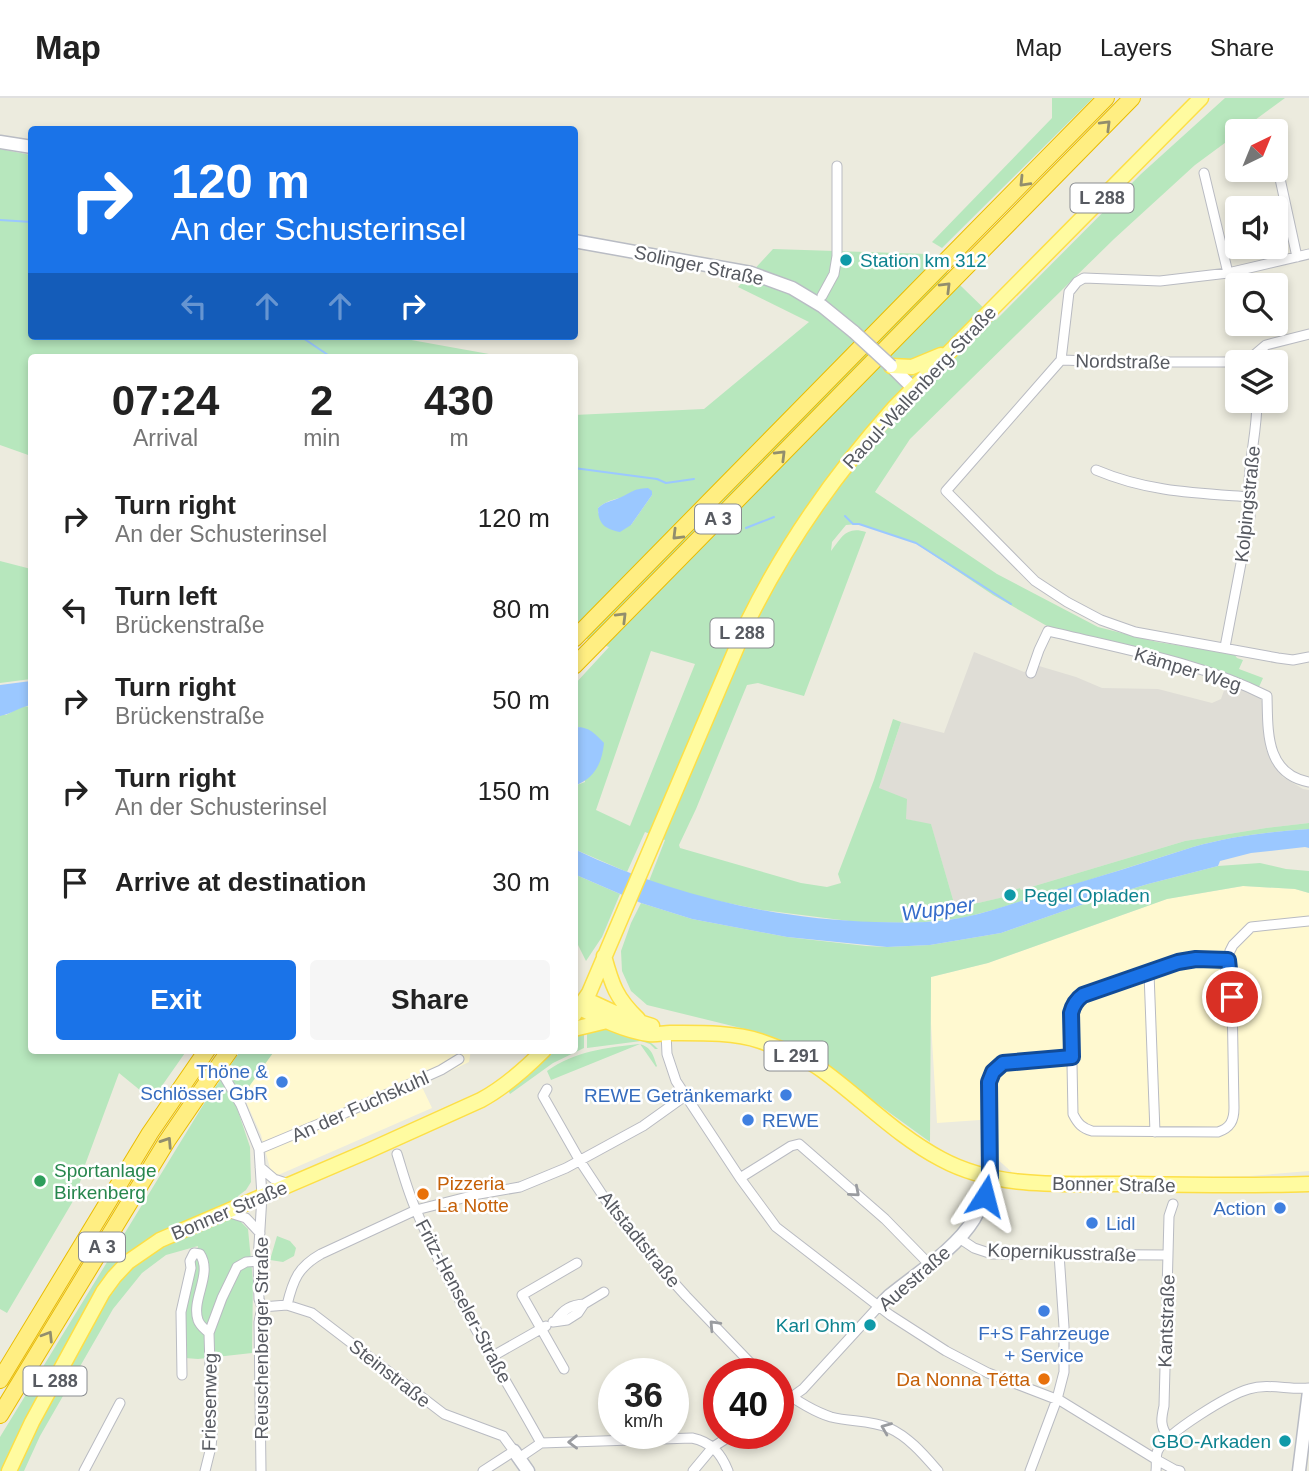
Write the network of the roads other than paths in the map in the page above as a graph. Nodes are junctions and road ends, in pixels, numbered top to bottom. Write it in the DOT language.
graph roads {
  1 [pos="1106,98"];
  2 [pos="1132,98"];
  3 [pos="1201,98"];
  4 [pos="0,142"];
  5 [pos="28,146"];
  6 [pos="837,166"];
  7 [pos="1204,173"];
  8 [pos="1281,182"];
  9 [pos="578,242"];
  10 [pos="1309,254"];
  11 [pos="1297,257"];
  12 [pos="1225,273"];
  13 [pos="1227,273"];
  14 [pos="822,296"];
  15 [pos="1309,334"];
  16 [pos="1259,350"];
  17 [pos="949,352"];
  18 [pos="1061,360"];
  19 [pos="1225,362"];
  20 [pos="891,366"];
  21 [pos="913,388"];
  22 [pos="1257,413"];
  23 [pos="1096,470"];
  24 [pos="1251,497"];
  25 [pos="578,635"];
  26 [pos="1225,647"];
  27 [pos="1309,657"];
  28 [pos="578,662"];
  29 [pos="1031,673"];
  30 [pos="1309,782"];
  31 [pos="1309,922"];
  32 [pos="604,956"];
  33 [pos="1228,960"];
  34 [pos="1149,973"];
  35 [pos="580,1007"];
  36 [pos="607,1021"];
  37 [pos="642,1023"];
  38 [pos="578,1027"];
  39 [pos="666,1033"];
  40 [pos="204,1054"];
  41 [pos="227,1054"];
  42 [pos="540,1054"];
  43 [pos="1072,1057"];
  44 [pos="459,1059"];
  45 [pos="547,1089"];
  46 [pos="685,1096"];
  47 [pos="1155,1132"];
  48 [pos="259,1149"];
  49 [pos="397,1154"];
  50 [pos="580,1161"];
  51 [pos="260,1167"];
  52 [pos="740,1178"];
  53 [pos="990,1178"];
  54 [pos="289,1184"];
  55 [pos="1309,1184"];
  56 [pos="262,1196"];
  57 [pos="1173,1204"];
  58 [pos="416,1210"];
  59 [pos="226,1212"];
  60 [pos="260,1233"];
  61 [pos="959,1238"];
  62 [pos="1059,1254"];
  63 [pos="1168,1255"];
  64 [pos="258,1261"];
  65 [pos="577,1263"];
  66 [pos="929,1264"];
  67 [pos="604,1292"];
  68 [pos="287,1305"];
  69 [pos="879,1306"];
  70 [pos="262,1307"];
  71 [pos="549,1324"];
  72 [pos="209,1333"];
  73 [pos="493,1356"];
  74 [pos="744,1358"];
  75 [pos="564,1369"];
  76 [pos="182,1375"];
  77 [pos="0,1380"];
  78 [pos="1309,1389"];
  79 [pos="794,1396"];
  80 [pos="794,1399"];
  81 [pos="1057,1399"];
  82 [pos="120,1404"];
  83 [pos="0,1415"];
  84 [pos="1168,1437"];
  85 [pos="703,1440"];
  86 [pos="541,1443"];
  87 [pos="711,1449"];
  88 [pos="715,1449"];
  89 [pos="517,1455"];
  90 [pos="1157,1460"];
  91 [pos="9,1471"];
  92 [pos="84,1471"];
  93 [pos="205,1471"];
  94 [pos="261,1471"];
  95 [pos="483,1471"];
  96 [pos="528,1471"];
  97 [pos="693,1471"];
  98 [pos="728,1471"];
  99 [pos="938,1471"];
  100 [pos="1030,1471"];
  101 [pos="1156,1471"];
  102 [pos="1180,1471"];
  103 [pos="1299,1471"];
  1 -- 25 [label="highway, A 3, one-way"];
  28 -- 2 [label="highway, A 3, one-way"];
  3 -- 17 [label="main road, Raoul-Wallenberg-Straße / L 288"];
  4 -- 5 [label="main road"];
  6 -- 14 [label="street"];
  7 -- 13 [label="street"];
  8 -- 11 [label="street"];
  9 -- 20 [label="main road, Solinger Straße, bridge"];
  10 -- 11 [label="street"];
  11 -- 13 [label="street"];
  12 -- 18 [label="street"];
  15 -- 16 [label="street, Nordstraße"];
  17 -- 20 [label="main road"];
  17 -- 21 [label="main road, Raoul-Wallenberg-Straße / L 288"];
  18 -- 19 [label="street, Nordstraße"];
  18 -- 26 [label="street, Nordstraße"];
  20 -- 21 [label="main road, Solinger Straße"];
  21 -- 32 [label="main road, Raoul-Wallenberg-Straße / L 288"];
  22 -- 24 [label="street, Kolpingstraße"];
  23 -- 24 [label="street"];
  24 -- 26 [label="street, Kolpingstraße"];
  26 -- 27 [label="street"];
  29 -- 30 [label="street, Kämper Weg"];
  31 -- 33 [label="street"];
  32 -- 35 [label="main road, L 288"];
  32 -- 37 [label="main road"];
  33 -- 34 [label="street"];
  33 -- 47 [label="street"];
  34 -- 43 [label="street"];
  34 -- 47 [label="street"];
  35 -- 36 [label="main road, Bonner Straße / L 291"];
  35 -- 37 [label="main road, Bonner Straße / L 291"];
  36 -- 38 [label="main road"];
  36 -- 39 [label="main road, Bonner Straße / L 291"];
  37 -- 39 [label="main road, Bonner Straße / L 291"];
  39 -- 46 [label="street"];
  39 -- 53 [label="main road, Bonner Straße / L 291"];
  40 -- 48 [label="street, Reuschenberger Straße"];
  40 -- 77 [label="highway, A 3"];
  83 -- 41 [label="highway, A 3, one-way, bridge"];
  42 -- 54 [label="main road, Bonner Straße / L 288"];
  43 -- 47 [label="street"];
  43 -- 53 [label="street"];
  44 -- 48 [label="street, An der Fuchskuhl"];
  45 -- 50 [label="street, Altstadtstraße"];
  46 -- 50 [label="street"];
  46 -- 52 [label="street"];
  48 -- 51 [label="street, Reuschenberger Straße"];
  49 -- 58 [label="street, Fritz-Henseler-Straße"];
  50 -- 58 [label="street"];
  74 -- 50 [label="street, Altstadtstraße, one-way"];
  51 -- 54 [label="street"];
  51 -- 56 [label="street, Reuschenberger Straße"];
  52 -- 66 [label="street, one-way"];
  52 -- 69 [label="street"];
  53 -- 55 [label="main road, Bonner Straße / L 291"];
  53 -- 61 [label="main road, Auestraße"];
  54 -- 56 [label="main road, Bonner Straße / L 288"];
  56 -- 59 [label="main road, Bonner Straße / L 288"];
  56 -- 60 [label="street, Reuschenberger Straße"];
  57 -- 63 [label="street, Kantstraße"];
  58 -- 68 [label="street"];
  58 -- 73 [label="street, Fritz-Henseler-Straße"];
  59 -- 60 [label="street"];
  59 -- 91 [label="main road, Bonner Straße / L 288"];
  60 -- 64 [label="street, Reuschenberger Straße"];
  61 -- 62 [label="street, Kopernikusstraße"];
  61 -- 66 [label="main road, Auestraße"];
  62 -- 63 [label="street, Kopernikusstraße"];
  62 -- 81 [label="street"];
  63 -- 84 [label="street, Kantstraße"];
  64 -- 70 [label="street, Reuschenberger Straße"];
  64 -- 72 [label="street, Friesenweg"];
  65 -- 71 [label="street"];
  66 -- 69 [label="main road, Auestraße"];
  67 -- 71 [label="street"];
  68 -- 70 [label="street, Steinstraße"];
  68 -- 89 [label="street, Steinstraße"];
  69 -- 79 [label="street, Auestraße"];
  69 -- 81 [label="street"];
  70 -- 94 [label="street, Reuschenberger Straße"];
  71 -- 73 [label="street"];
  71 -- 75 [label="street"];
  72 -- 76 [label="street, Friesenweg"];
  72 -- 93 [label="street, Friesenweg"];
  73 -- 86 [label="street, Fritz-Henseler-Straße"];
  78 -- 84 [label="street"];
  78 -- 103 [label="main road"];
  99 -- 80 [label="street, one-way"];
  81 -- 90 [label="street"];
  81 -- 100 [label="street"];
  82 -- 92 [label="street"];
  84 -- 90 [label="street"];
  85 -- 86 [label="street, one-way"];
  86 -- 89 [label="street"];
  87 -- 97 [label="street"];
  88 -- 98 [label="street"];
  89 -- 95 [label="street"];
  89 -- 96 [label="main road"];
  90 -- 101 [label="street"];
  90 -- 102 [label="street"];
}
